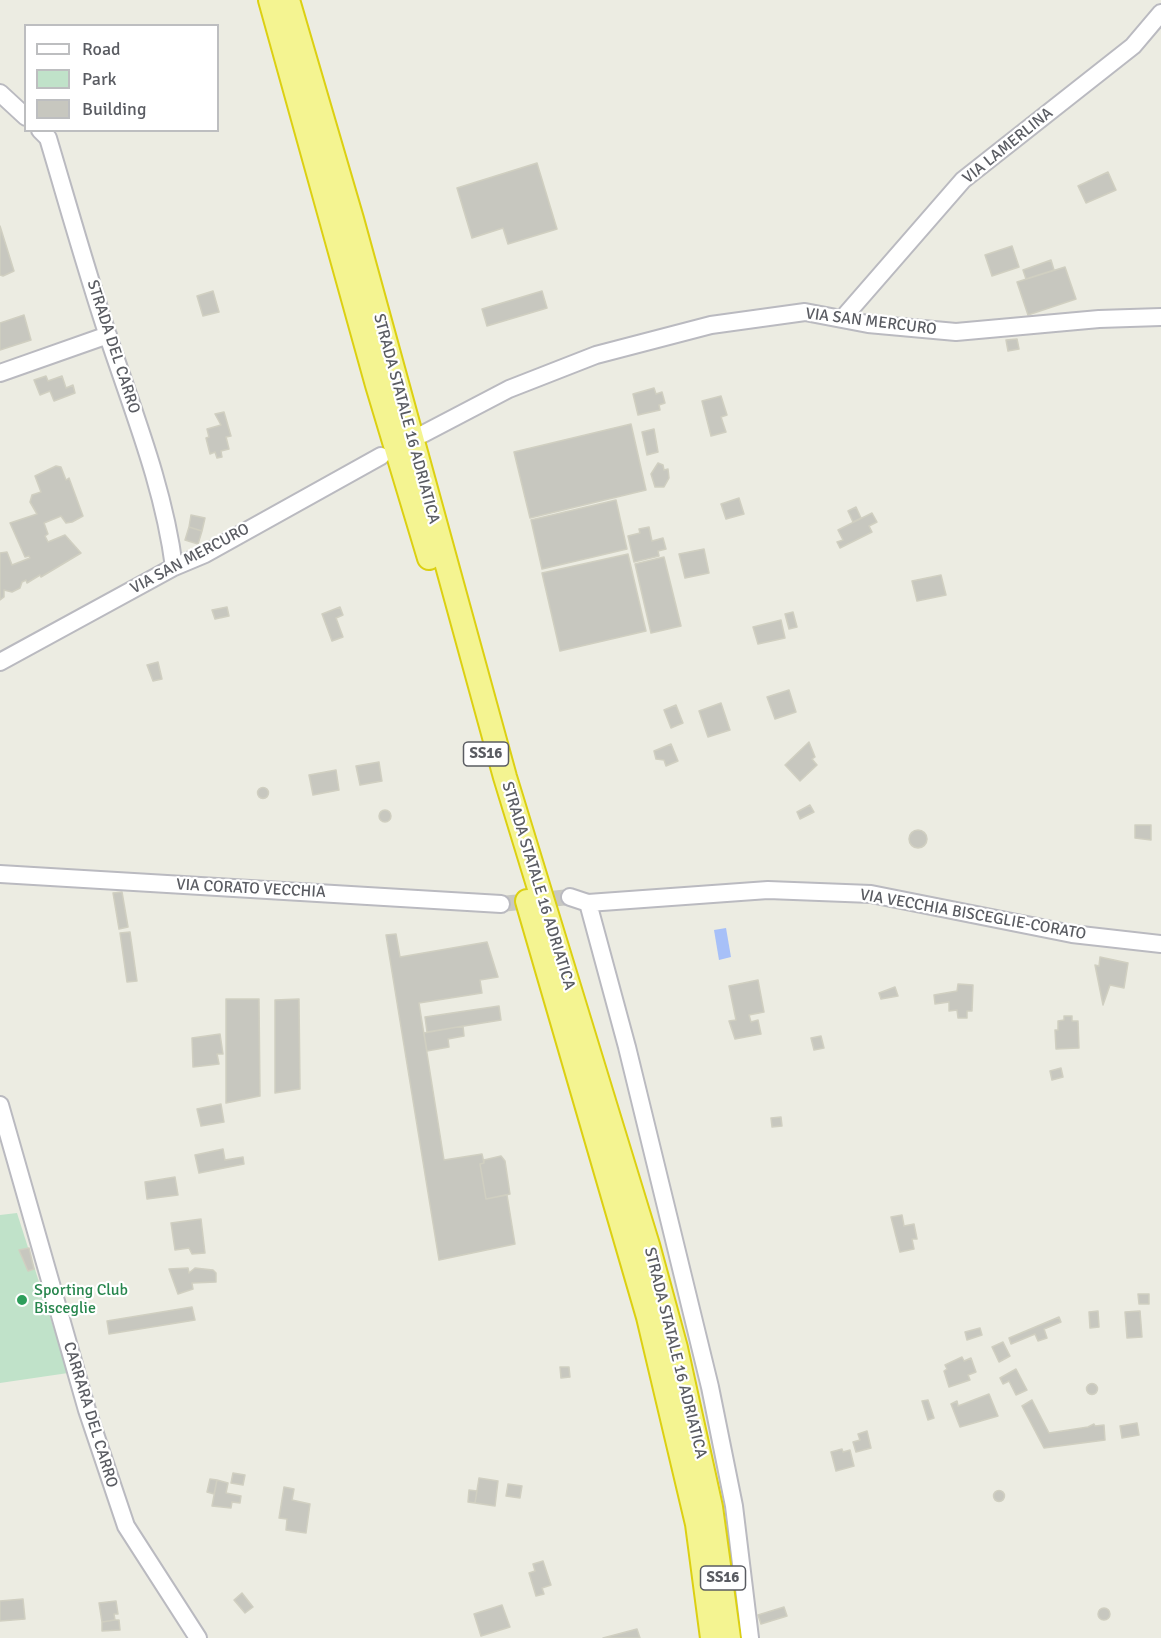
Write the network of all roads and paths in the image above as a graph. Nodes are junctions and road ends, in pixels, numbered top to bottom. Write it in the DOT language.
graph roads {
  1 [pos="270,0"];
  2 [pos="288,0"];
  3 [pos="1161,13"];
  4 [pos="0,93"];
  5 [pos="24,115"];
  6 [pos="42,132"];
  7 [pos="1161,317"];
  8 [pos="842,319"];
  9 [pos="108,335"];
  10 [pos="0,374"];
  11 [pos="423,434"];
  12 [pos="381,456"];
  13 [pos="174,567"];
  14 [pos="0,662"];
  15 [pos="0,874"];
  16 [pos="570,897"];
  17 [pos="588,903"];
  18 [pos="501,904"];
  19 [pos="1161,944"];
  20 [pos="0,1106"];
  21 [pos="704,1515"];
  22 [pos="198,1638"];
  23 [pos="712,1638"];
  24 [pos="729,1638"];
  25 [pos="750,1638"];
  1 -- 21 [label="highway, STRADA STATALE 16 ADRIATICA / SS16"];
  2 -- 21 [label="highway, STRADA STATALE 16 ADRIATICA / SS16"];
  3 -- 8 [label="street, VIA LAMERLINA"];
  4 -- 5 [label="street"];
  6 -- 9 [label="street, STRADA DEL CARRO"];
  7 -- 8 [label="street, VIA SAN MERCURO"];
  8 -- 11 [label="street, VIA SAN MERCURO"];
  9 -- 10 [label="street"];
  9 -- 13 [label="street, STRADA DEL CARRO"];
  12 -- 13 [label="street, VIA SAN MERCURO"];
  13 -- 14 [label="street, VIA SAN MERCURO"];
  15 -- 18 [label="street, VIA CORATO VECCHIA"];
  16 -- 17 [label="street, VIA VECCHIA BISCEGLIE-CORATO"];
  17 -- 19 [label="street, VIA VECCHIA BISCEGLIE-CORATO"];
  17 -- 25 [label="street"];
  20 -- 22 [label="street, CARRARA DEL CARRO"];
  21 -- 23 [label="highway, STRADA STATALE 16 ADRIATICA / SS16"];
  21 -- 24 [label="highway, STRADA STATALE 16 ADRIATICA / SS16"];
}
